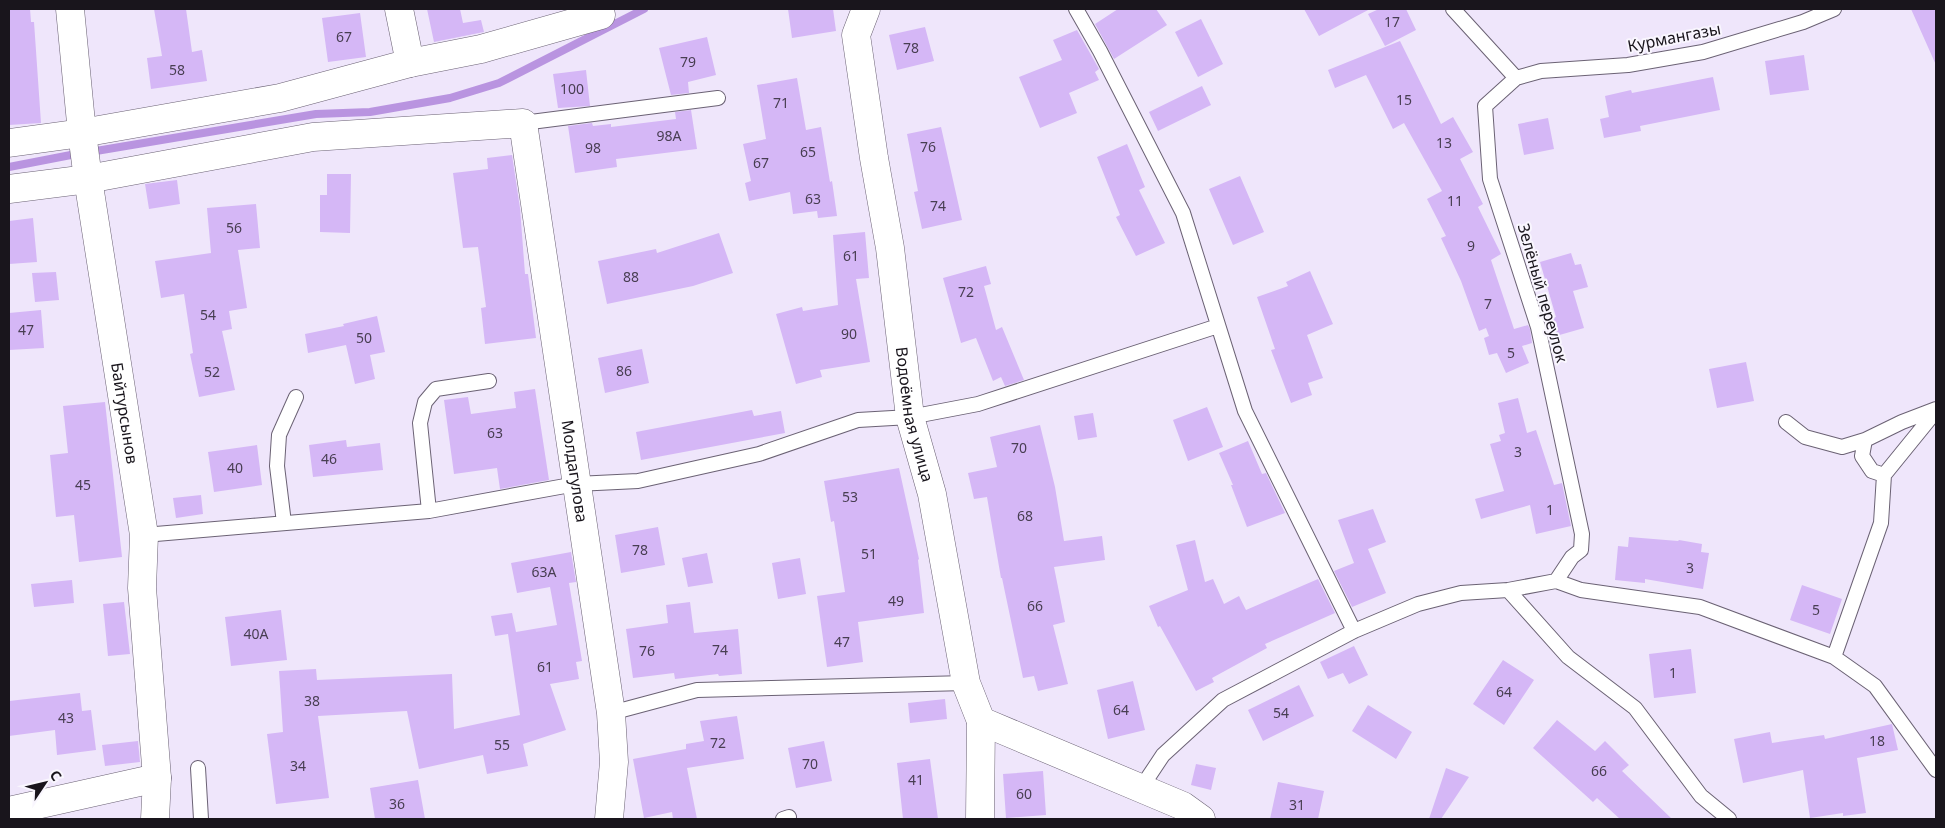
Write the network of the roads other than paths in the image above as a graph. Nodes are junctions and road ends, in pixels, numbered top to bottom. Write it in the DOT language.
graph roads {
  1 [pos="70,9"];
  2 [pos="399,9"];
  3 [pos="866,9"];
  4 [pos="1076,9"];
  5 [pos="1453,9"];
  6 [pos="1834,9"];
  7 [pos="601,15"];
  8 [pos="410,63"];
  9 [pos="1516,78"];
  10 [pos="718,98"];
  11 [pos="523,123"];
  12 [pos="82,133"];
  13 [pos="9,143"];
  14 [pos="88,179"];
  15 [pos="9,188"];
  16 [pos="1218,326"];
  17 [pos="489,381"];
  18 [pos="296,397"];
  19 [pos="1936,410"];
  20 [pos="910,417"];
  21 [pos="1786,422"];
  22 [pos="1865,440"];
  23 [pos="1884,475"];
  24 [pos="576,484"];
  25 [pos="429,511"];
  26 [pos="284,523"];
  27 [pos="144,535"];
  28 [pos="1556,582"];
  29 [pos="1508,590"];
  30 [pos="1354,631"];
  31 [pos="1834,657"];
  32 [pos="966,683"];
  33 [pos="611,713"];
  34 [pos="981,721"];
  35 [pos="198,768"];
  36 [pos="1936,770"];
  37 [pos="157,778"];
  38 [pos="1141,788"];
  39 [pos="9,811"];
  40 [pos="155,819"];
  41 [pos="201,819"];
  42 [pos="609,819"];
  43 [pos="980,819"];
  44 [pos="1201,819"];
  45 [pos="1729,819"];
  1 -- 12 [label="street, Байтурсынов"];
  2 -- 8 [label="street"];
  3 -- 20 [label="street, Водоёмная улица"];
  4 -- 16 [label="lane"];
  5 -- 9 [label="lane"];
  6 -- 9 [label="lane, Курмангазы"];
  7 -- 8 [label="street"];
  8 -- 12 [label="street"];
  9 -- 28 [label="lane, Зелёный переулок"];
  10 -- 11 [label="lane"];
  11 -- 14 [label="street"];
  11 -- 24 [label="street, Молдагулова"];
  12 -- 13 [label="street"];
  12 -- 14 [label="street, Байтурсынов"];
  14 -- 15 [label="street"];
  14 -- 27 [label="street, Байтурсынов"];
  16 -- 20 [label="lane"];
  16 -- 30 [label="lane"];
  17 -- 25 [label="lane"];
  18 -- 26 [label="lane"];
  19 -- 22 [label="lane"];
  19 -- 23 [label="lane"];
  20 -- 24 [label="lane"];
  20 -- 32 [label="street, Водоёмная улица"];
  21 -- 22 [label="lane"];
  22 -- 23 [label="lane"];
  23 -- 31 [label="lane"];
  24 -- 25 [label="lane"];
  24 -- 33 [label="street, Молдагулова"];
  25 -- 26 [label="lane"];
  26 -- 27 [label="lane"];
  27 -- 37 [label="street, Байтурсынов"];
  28 -- 29 [label="lane"];
  28 -- 31 [label="lane"];
  29 -- 30 [label="lane"];
  29 -- 45 [label="lane"];
  30 -- 38 [label="lane"];
  31 -- 36 [label="lane"];
  32 -- 33 [label="lane"];
  32 -- 34 [label="street, Водоёмная улица"];
  33 -- 42 [label="street, Молдагулова"];
  34 -- 38 [label="street"];
  34 -- 43 [label="street, Водоёмная улица"];
  35 -- 41 [label="lane"];
  37 -- 39 [label="street"];
  37 -- 40 [label="street, Байтурсынов"];
  38 -- 44 [label="street"];
}
